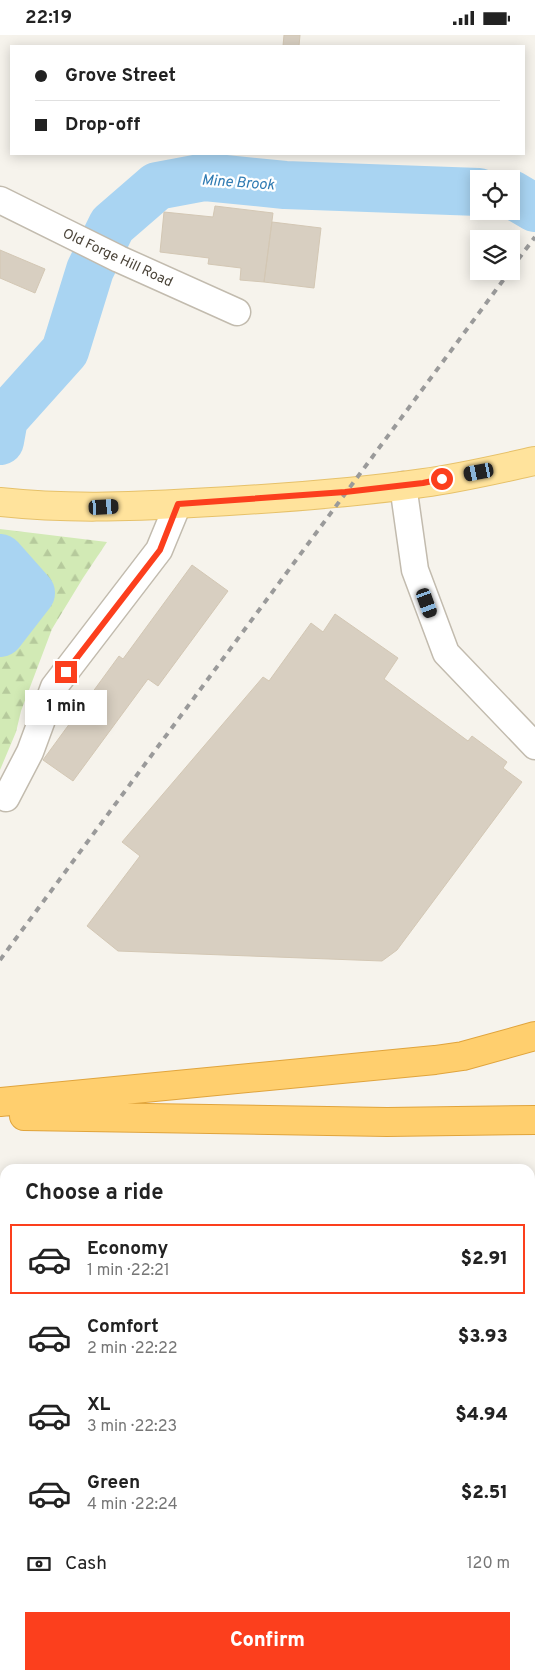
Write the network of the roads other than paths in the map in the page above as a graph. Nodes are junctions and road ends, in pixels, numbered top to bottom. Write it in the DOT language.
graph roads {
  1 [pos="0,201"];
  2 [pos="236,312"];
  3 [pos="535,461"];
  4 [pos="403,485"];
  5 [pos="0,502"];
  6 [pos="178,504"];
  7 [pos="535,747"];
  8 [pos="6,798"];
  9 [pos="535,1036"];
  10 [pos="8,1109"];
  11 [pos="535,1120"];
  1 -- 2 [label="street, Old Forge Hill Road"];
  3 -- 4 [label="main road"];
  4 -- 6 [label="main road"];
  4 -- 7 [label="street"];
  5 -- 6 [label="main road"];
  6 -- 8 [label="street"];
  9 -- 10 [label="highway"];
  10 -- 11 [label="highway"];
}
